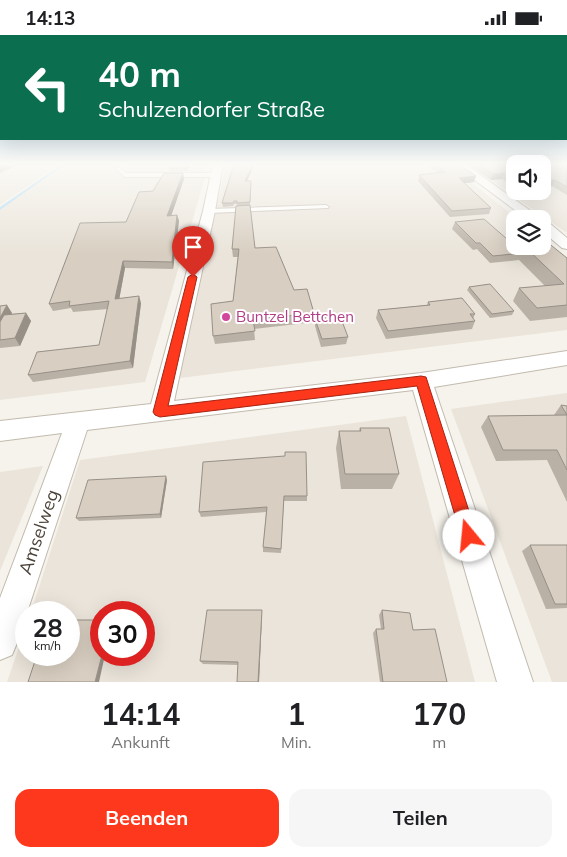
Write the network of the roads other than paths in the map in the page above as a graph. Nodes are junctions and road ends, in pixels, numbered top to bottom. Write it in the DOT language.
graph roads {
  1 [pos="212,194"];
  2 [pos="501,194"];
  3 [pos="326,207"];
  4 [pos="523,210"];
  5 [pos="209,211"];
  6 [pos="551,232"];
  7 [pos="567,245"];
  8 [pos="567,357"];
  9 [pos="421,381"];
  10 [pos="160,412"];
  11 [pos="78,422"];
  12 [pos="0,431"];
  13 [pos="0,643"];
  14 [pos="515,682"];
  1 -- 5 [label="street"];
  2 -- 4 [label="street"];
  3 -- 5 [label="lane"];
  5 -- 10 [label="street"];
  6 -- 7 [label="street"];
  8 -- 9 [label="street"];
  9 -- 10 [label="street"];
  9 -- 14 [label="street"];
  10 -- 11 [label="street"];
  11 -- 12 [label="street"];
  11 -- 13 [label="street, Amselweg"];
}
